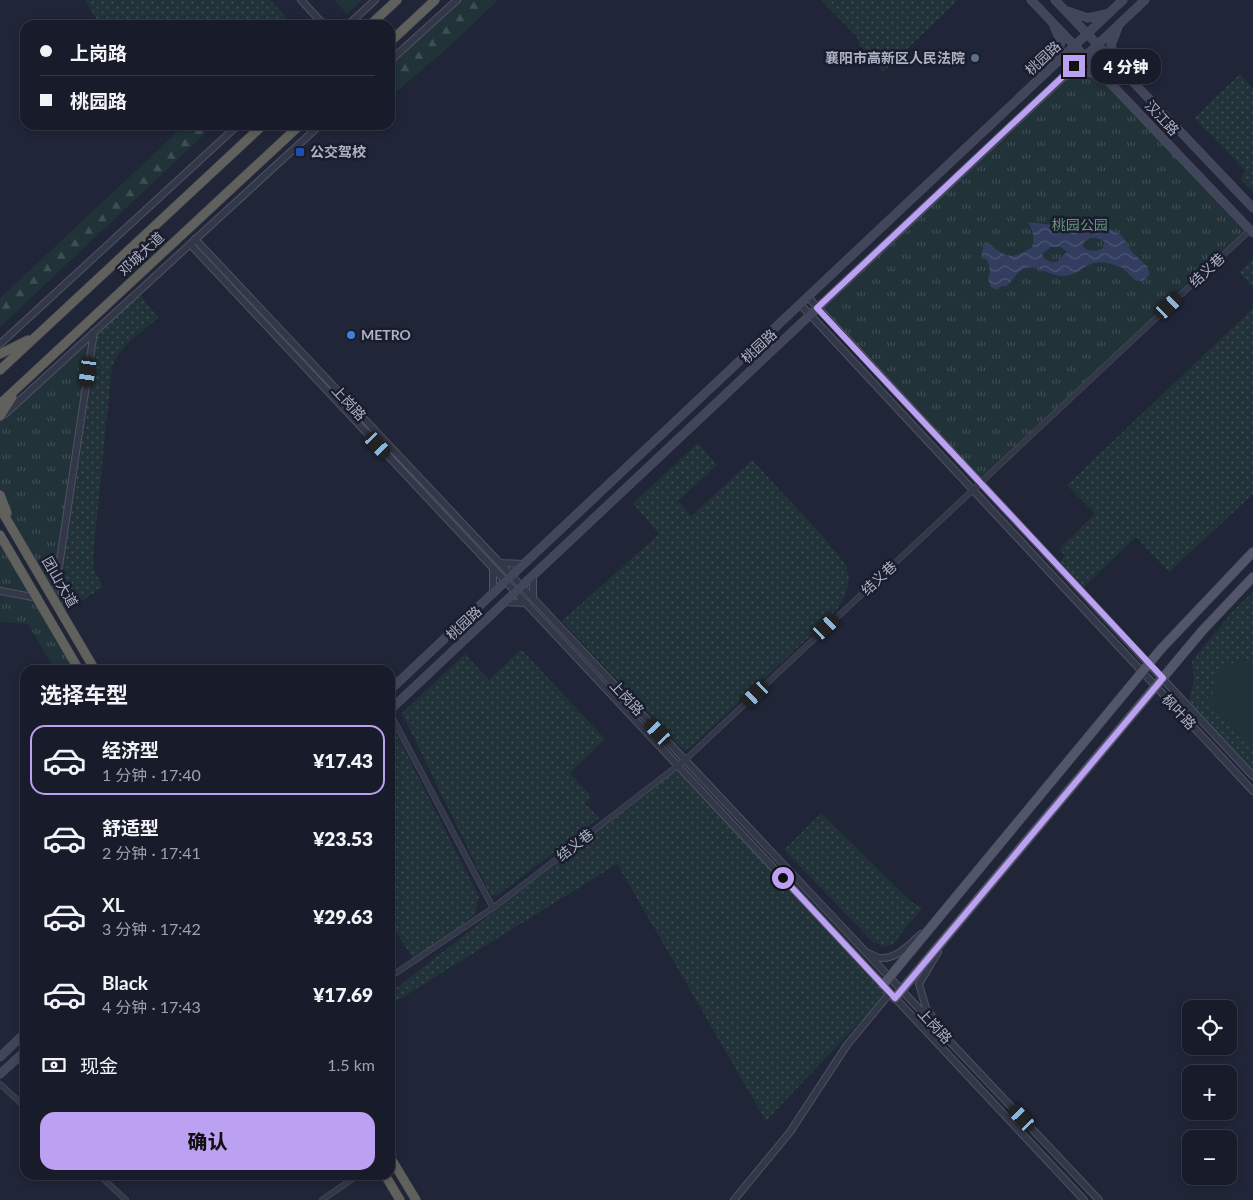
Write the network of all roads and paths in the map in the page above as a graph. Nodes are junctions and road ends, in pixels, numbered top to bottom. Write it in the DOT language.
graph roads {
  1 [pos="301,0"];
  2 [pos="375,0"];
  3 [pos="397,0"];
  4 [pos="435,0"];
  5 [pos="457,0"];
  6 [pos="1031,0"];
  7 [pos="1054,0"];
  8 [pos="1123,0"];
  9 [pos="1145,0"];
  10 [pos="1064,10"];
  11 [pos="1108,14"];
  12 [pos="319,20"];
  13 [pos="353,20"];
  14 [pos="375,20"];
  15 [pos="1052,22"];
  16 [pos="1119,25"];
  17 [pos="1087,34"];
  18 [pos="395,37"];
  19 [pos="1075,45"];
  20 [pos="1097,45"];
  21 [pos="395,56"];
  22 [pos="1086,56"];
  23 [pos="1056,63"];
  24 [pos="1117,66"];
  25 [pos="1063,76"];
  26 [pos="1107,78"];
  27 [pos="233,130"];
  28 [pos="258,130"];
  29 [pos="295,130"];
  30 [pos="315,130"];
  31 [pos="1253,208"];
  32 [pos="1252,232"];
  33 [pos="193,242"];
  34 [pos="808,297"];
  35 [pos="800,304"];
  36 [pos="817,308"];
  37 [pos="810,314"];
  38 [pos="94,332"];
  39 [pos="37,336"];
  40 [pos="0,344"];
  41 [pos="0,354"];
  42 [pos="0,370"];
  43 [pos="20,386"];
  44 [pos="0,404"];
  45 [pos="0,417"];
  46 [pos="980,483"];
  47 [pos="973,490"];
  48 [pos="0,495"];
  49 [pos="0,508"];
  50 [pos="13,529"];
  51 [pos="1,538"];
  52 [pos="1253,552"];
  53 [pos="500,564"];
  54 [pos="523,564"];
  55 [pos="493,568"];
  56 [pos="533,575"];
  57 [pos="1253,577"];
  58 [pos="508,578"];
  59 [pos="518,589"];
  60 [pos="0,591"];
  61 [pos="493,593"];
  62 [pos="38,598"];
  63 [pos="533,598"];
  64 [pos="54,600"];
  65 [pos="504,602"];
  66 [pos="526,603"];
  67 [pos="1149,664"];
  68 [pos="76,665"];
  69 [pos="92,665"];
  70 [pos="1142,672"];
  71 [pos="1163,678"];
  72 [pos="395,685"];
  73 [pos="1156,687"];
  74 [pos="395,706"];
  75 [pos="395,721"];
  76 [pos="685,760"];
  77 [pos="678,765"];
  78 [pos="1253,776"];
  79 [pos="1253,791"];
  80 [pos="492,908"];
  81 [pos="942,914"];
  82 [pos="954,928"];
  83 [pos="867,953"];
  84 [pos="395,974"];
  85 [pos="889,977"];
  86 [pos="883,985"];
  87 [pos="902,990"];
  88 [pos="893,995"];
  89 [pos="20,1038"];
  90 [pos="959,1051"];
  91 [pos="20,1056"];
  92 [pos="0,1057"];
  93 [pos="0,1074"];
  94 [pos="0,1084"];
  95 [pos="20,1102"];
  96 [pos="395,1165"];
  97 [pos="104,1180"];
  98 [pos="351,1180"];
  99 [pos="388,1180"];
  100 [pos="126,1200"];
  101 [pos="322,1200"];
  102 [pos="400,1200"];
  103 [pos="416,1200"];
  104 [pos="734,1200"];
  105 [pos="1084,1200"];
  106 [pos="1099,1200"];
  1 -- 12 [label="street"];
  2 -- 13 [label="street"];
  3 -- 14 [label="highway"];
  4 -- 18 [label="highway"];
  5 -- 21 [label="street"];
  6 -- 15 [label="main road, 汉江路"];
  7 -- 10 [label="main road, 汉江路"];
  8 -- 11 [label="main road, 桃园路"];
  9 -- 16 [label="main road, 桃园路"];
  10 -- 11 [label="main road"];
  10 -- 17 [label="main road, 汉江路"];
  11 -- 17 [label="main road, 桃园路"];
  15 -- 19 [label="main road, 汉江路"];
  15 -- 23 [label="main road"];
  16 -- 20 [label="main road, 桃园路"];
  16 -- 24 [label="main road"];
  17 -- 19 [label="main road, 桃园路"];
  17 -- 20 [label="main road, 汉江路"];
  19 -- 22 [label="main road, 汉江路"];
  19 -- 23 [label="main road, 桃园路"];
  20 -- 22 [label="main road, 桃园路"];
  20 -- 24 [label="main road, 汉江路"];
  22 -- 25 [label="main road, 桃园路"];
  22 -- 26 [label="main road, 汉江路"];
  23 -- 34 [label="main road, 桃园路"];
  24 -- 31 [label="main road, 汉江路"];
  25 -- 26 [label="main road"];
  25 -- 36 [label="main road, 桃园路"];
  26 -- 32 [label="main road, 汉江路"];
  27 -- 40 [label="street"];
  28 -- 39 [label="highway, 邓城大道"];
  29 -- 43 [label="highway, 邓城大道"];
  30 -- 33 [label="street"];
  32 -- 46 [label="street, 结义巷"];
  33 -- 38 [label="street"];
  33 -- 53 [label="street, 上岗路"];
  33 -- 55 [label="street, 上岗路"];
  34 -- 35 [label="main road, 桃园路"];
  34 -- 36 [label="street, 枫叶路"];
  35 -- 37 [label="street, 枫叶路"];
  35 -- 54 [label="main road, 桃园路"];
  36 -- 37 [label="main road, 桃园路"];
  36 -- 46 [label="street, 枫叶路"];
  37 -- 47 [label="street, 枫叶路"];
  37 -- 56 [label="main road, 桃园路"];
  38 -- 45 [label="street"];
  38 -- 64 [label="street"];
  39 -- 41 [label="highway"];
  39 -- 42 [label="highway, 邓城大道"];
  43 -- 44 [label="highway, 邓城大道"];
  43 -- 45 [label="highway"];
  46 -- 47 [label="street, 结义巷"];
  46 -- 67 [label="street, 枫叶路"];
  47 -- 70 [label="street, 枫叶路"];
  47 -- 76 [label="street, 结义巷"];
  48 -- 50 [label="highway"];
  49 -- 50 [label="highway, 团山大道"];
  50 -- 64 [label="highway, 团山大道"];
  51 -- 62 [label="highway, 团山大道"];
  52 -- 67 [label="main road"];
  53 -- 54 [label="street"];
  53 -- 58 [label="street, 上岗路"];
  54 -- 58 [label="main road, 桃园路"];
  55 -- 58 [label="street, 上岗路"];
  55 -- 61 [label="street"];
  56 -- 59 [label="main road, 桃园路"];
  56 -- 63 [label="street"];
  57 -- 71 [label="main road"];
  58 -- 59 [label="street, 上岗路"];
  58 -- 61 [label="main road, 桃园路"];
  59 -- 63 [label="street, 上岗路"];
  59 -- 65 [label="main road, 桃园路"];
  59 -- 66 [label="street, 上岗路"];
  60 -- 62 [label="street"];
  61 -- 72 [label="main road, 桃园路"];
  62 -- 68 [label="highway, 团山大道"];
  63 -- 76 [label="street, 上岗路"];
  64 -- 69 [label="highway, 团山大道"];
  65 -- 66 [label="street"];
  65 -- 74 [label="main road, 桃园路"];
  66 -- 77 [label="street, 上岗路"];
  67 -- 70 [label="main road"];
  67 -- 71 [label="street, 枫叶路"];
  70 -- 73 [label="street, 枫叶路"];
  70 -- 81 [label="main road"];
  71 -- 73 [label="main road"];
  71 -- 78 [label="street, 枫叶路"];
  73 -- 79 [label="street, 枫叶路"];
  73 -- 82 [label="main road"];
  75 -- 80 [label="street"];
  76 -- 77 [label="street, 结义巷"];
  76 -- 83 [label="street, 上岗路"];
  77 -- 80 [label="street, 结义巷"];
  77 -- 86 [label="street, 上岗路"];
  80 -- 84 [label="street, 结义巷"];
  81 -- 83 [label="street"];
  81 -- 85 [label="main road"];
  82 -- 87 [label="main road"];
  82 -- 90 [label="street"];
  83 -- 85 [label="street, 上岗路"];
  85 -- 86 [label="main road"];
  85 -- 87 [label="street, 上岗路"];
  86 -- 88 [label="street, 上岗路"];
  87 -- 88 [label="main road"];
  87 -- 90 [label="street, 上岗路"];
  88 -- 104 [label="street"];
  88 -- 105 [label="street, 上岗路"];
  89 -- 92 [label="main road"];
  90 -- 106 [label="street, 上岗路"];
  91 -- 93 [label="main road"];
  94 -- 95 [label="street"];
  96 -- 103 [label="highway"];
  97 -- 100 [label="street"];
  98 -- 101 [label="street"];
  99 -- 102 [label="highway"];
}
